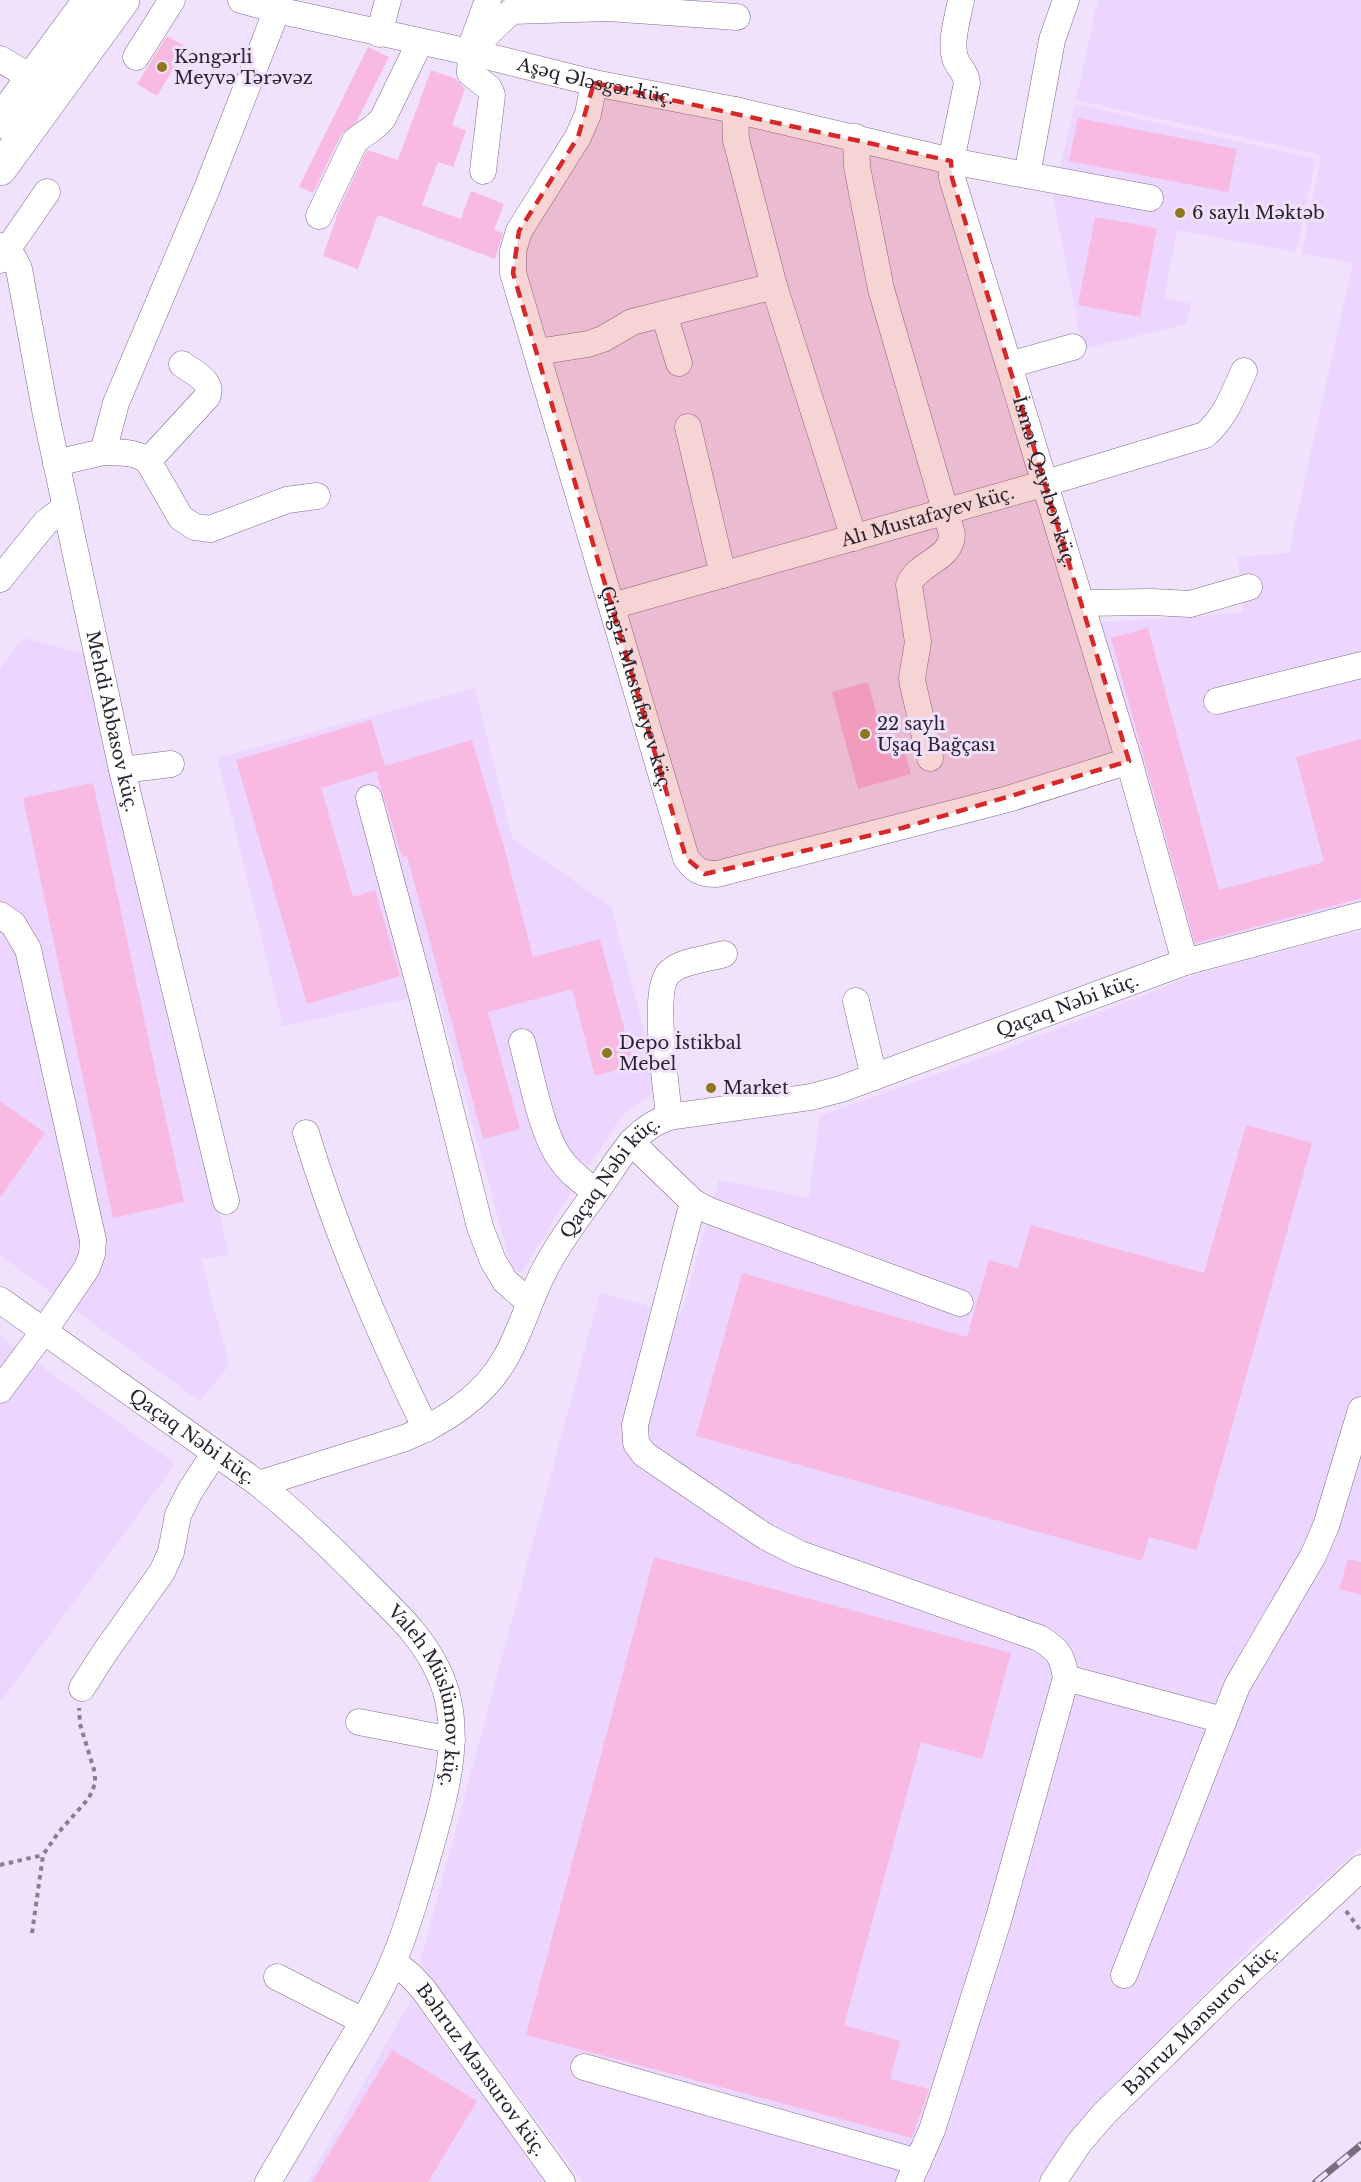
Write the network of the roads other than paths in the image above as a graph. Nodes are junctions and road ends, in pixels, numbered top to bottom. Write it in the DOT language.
graph roads {
  1 [pos="90,0"];
  2 [pos="123,0"];
  3 [pos="172,0"];
  4 [pos="241,0"];
  5 [pos="388,0"];
  6 [pos="488,0"];
  7 [pos="961,0"];
  8 [pos="1066,0"];
  9 [pos="277,10"];
  10 [pos="737,17"];
  11 [pos="379,34"];
  12 [pos="420,42"];
  13 [pos="471,53"];
  14 [pos="136,57"];
  15 [pos="0,59"];
  16 [pos="32,78"];
  17 [pos="594,83"];
  18 [pos="735,110"];
  19 [pos="0,122"];
  20 [pos="856,137"];
  21 [pos="951,161"];
  22 [pos="0,169"];
  23 [pos="483,171"];
  24 [pos="1027,175"];
  25 [pos="47,192"];
  26 [pos="1150,198"];
  27 [pos="319,216"];
  28 [pos="2,252"];
  29 [pos="774,286"];
  30 [pos="664,314"];
  31 [pos="1073,347"];
  32 [pos="537,352"];
  33 [pos="679,363"];
  34 [pos="182,364"];
  35 [pos="1010,365"];
  36 [pos="1244,371"];
  37 [pos="688,427"];
  38 [pos="103,452"];
  39 [pos="148,461"];
  40 [pos="56,463"];
  41 [pos="1046,483"];
  42 [pos="317,496"];
  43 [pos="66,507"];
  44 [pos="946,510"];
  45 [pos="854,538"];
  46 [pos="723,575"];
  47 [pos="0,579"];
  48 [pos="1249,587"];
  49 [pos="1081,603"];
  50 [pos="612,606"];
  51 [pos="1361,665"];
  52 [pos="1217,701"];
  53 [pos="930,758"];
  54 [pos="1129,761"];
  55 [pos="171,764"];
  56 [pos="122,770"];
  57 [pos="369,798"];
  58 [pos="0,915"];
  59 [pos="1361,915"];
  60 [pos="724,954"];
  61 [pos="1185,962"];
  62 [pos="856,1001"];
  63 [pos="522,1042"];
  64 [pos="874,1077"];
  65 [pos="669,1117"];
  66 [pos="306,1133"];
  67 [pos="631,1142"];
  68 [pos="597,1192"];
  69 [pos="226,1200"];
  70 [pos="693,1202"];
  71 [pos="0,1300"];
  72 [pos="529,1302"];
  73 [pos="960,1303"];
  74 [pos="44,1331"];
  75 [pos="0,1390"];
  76 [pos="1361,1410"];
  77 [pos="426,1429"];
  78 [pos="214,1454"];
  79 [pos="259,1484"];
  80 [pos="1066,1678"];
  81 [pos="82,1688"];
  82 [pos="1223,1720"];
  83 [pos="359,1722"];
  84 [pos="452,1740"];
  85 [pos="1361,1868"];
  86 [pos="393,1962"];
  87 [pos="1124,1975"];
  88 [pos="277,1977"];
  89 [pos="363,2020"];
  90 [pos="585,2067"];
  91 [pos="914,2172"];
  92 [pos="268,2182"];
  93 [pos="562,2182"];
  94 [pos="1053,2182"];
  1 -- 16 [label="highway"];
  2 -- 22 [label="highway"];
  3 -- 14 [label="street"];
  4 -- 9 [label="street, Aşəq Ələsgər küç."];
  5 -- 11 [label="street"];
  6 -- 13 [label="street"];
  7 -- 21 [label="street, İsmət Qayıbov küç."];
  8 -- 24 [label="street"];
  9 -- 11 [label="street, Aşəq Ələsgər küç."];
  9 -- 38 [label="street"];
  10 -- 13 [label="street"];
  11 -- 12 [label="street, Aşəq Ələsgər küç."];
  12 -- 13 [label="street, Aşəq Ələsgər küç."];
  12 -- 27 [label="street"];
  13 -- 17 [label="street, Aşəq Ələsgər küç."];
  13 -- 23 [label="street"];
  15 -- 16 [label="street"];
  16 -- 19 [label="highway"];
  17 -- 18 [label="street, Aşəq Ələsgər küç."];
  17 -- 32 [label="street, Çingiz Mustafayev küç."];
  18 -- 20 [label="street, Aşəq Ələsgər küç."];
  18 -- 29 [label="street"];
  20 -- 21 [label="street, Aşəq Ələsgər küç."];
  20 -- 44 [label="street"];
  21 -- 24 [label="street, Aşəq Ələsgər küç."];
  21 -- 35 [label="street, İsmət Qayıbov küç."];
  24 -- 26 [label="street, Aşəq Ələsgər küç."];
  25 -- 28 [label="street"];
  28 -- 40 [label="street, Mehdi Abbasov küç."];
  29 -- 30 [label="street"];
  29 -- 45 [label="street"];
  30 -- 32 [label="street"];
  30 -- 33 [label="street"];
  31 -- 35 [label="street"];
  32 -- 50 [label="street, Çingiz Mustafayev küç."];
  34 -- 39 [label="street"];
  35 -- 41 [label="street, İsmət Qayıbov küç."];
  36 -- 41 [label="street, Alı Mustafayev küç."];
  37 -- 46 [label="street"];
  38 -- 39 [label="street"];
  38 -- 40 [label="street"];
  39 -- 42 [label="street"];
  40 -- 43 [label="street, Mehdi Abbasov küç."];
  41 -- 44 [label="street, Alı Mustafayev küç."];
  41 -- 49 [label="street, İsmət Qayıbov küç."];
  43 -- 47 [label="street"];
  43 -- 56 [label="street, Mehdi Abbasov küç."];
  44 -- 45 [label="street, Alı Mustafayev küç."];
  44 -- 53 [label="street"];
  45 -- 46 [label="street, Alı Mustafayev küç."];
  46 -- 50 [label="street, Alı Mustafayev küç."];
  48 -- 49 [label="street"];
  49 -- 54 [label="street, İsmət Qayıbov küç."];
  50 -- 54 [label="street, Çingiz Mustafayev küç."];
  51 -- 52 [label="street"];
  54 -- 61 [label="street, İsmət Qayıbov küç."];
  55 -- 56 [label="street"];
  56 -- 69 [label="street, Mehdi Abbasov küç."];
  57 -- 72 [label="street"];
  58 -- 74 [label="street"];
  59 -- 61 [label="street, Qaçaq Nəbi küç."];
  60 -- 65 [label="street"];
  61 -- 64 [label="street, Qaçaq Nəbi küç."];
  62 -- 64 [label="street"];
  63 -- 68 [label="street"];
  64 -- 65 [label="street, Qaçaq Nəbi küç."];
  65 -- 67 [label="street, Qaçaq Nəbi küç."];
  66 -- 77 [label="street"];
  67 -- 68 [label="street, Qaçaq Nəbi küç."];
  67 -- 70 [label="street"];
  68 -- 72 [label="street, Qaçaq Nəbi küç."];
  70 -- 73 [label="street"];
  70 -- 80 [label="street"];
  71 -- 74 [label="street, Qaçaq Nəbi küç."];
  72 -- 77 [label="street, Qaçaq Nəbi küç."];
  74 -- 75 [label="street"];
  74 -- 78 [label="street, Qaçaq Nəbi küç."];
  76 -- 82 [label="street"];
  77 -- 79 [label="street, Qaçaq Nəbi küç."];
  78 -- 79 [label="street, Qaçaq Nəbi küç."];
  78 -- 81 [label="street"];
  79 -- 84 [label="street, Valeh Müslümov küç."];
  80 -- 82 [label="street"];
  80 -- 91 [label="street"];
  82 -- 87 [label="street"];
  83 -- 84 [label="street"];
  84 -- 86 [label="street, Valeh Müslümov küç."];
  85 -- 94 [label="street, Bəhruz Mənsurov küç."];
  86 -- 89 [label="street, Valeh Müslümov küç."];
  86 -- 93 [label="street, Bəhruz Mənsurov küç."];
  88 -- 89 [label="street"];
  89 -- 92 [label="street, Valeh Müslümov küç."];
  90 -- 91 [label="street"];
}
